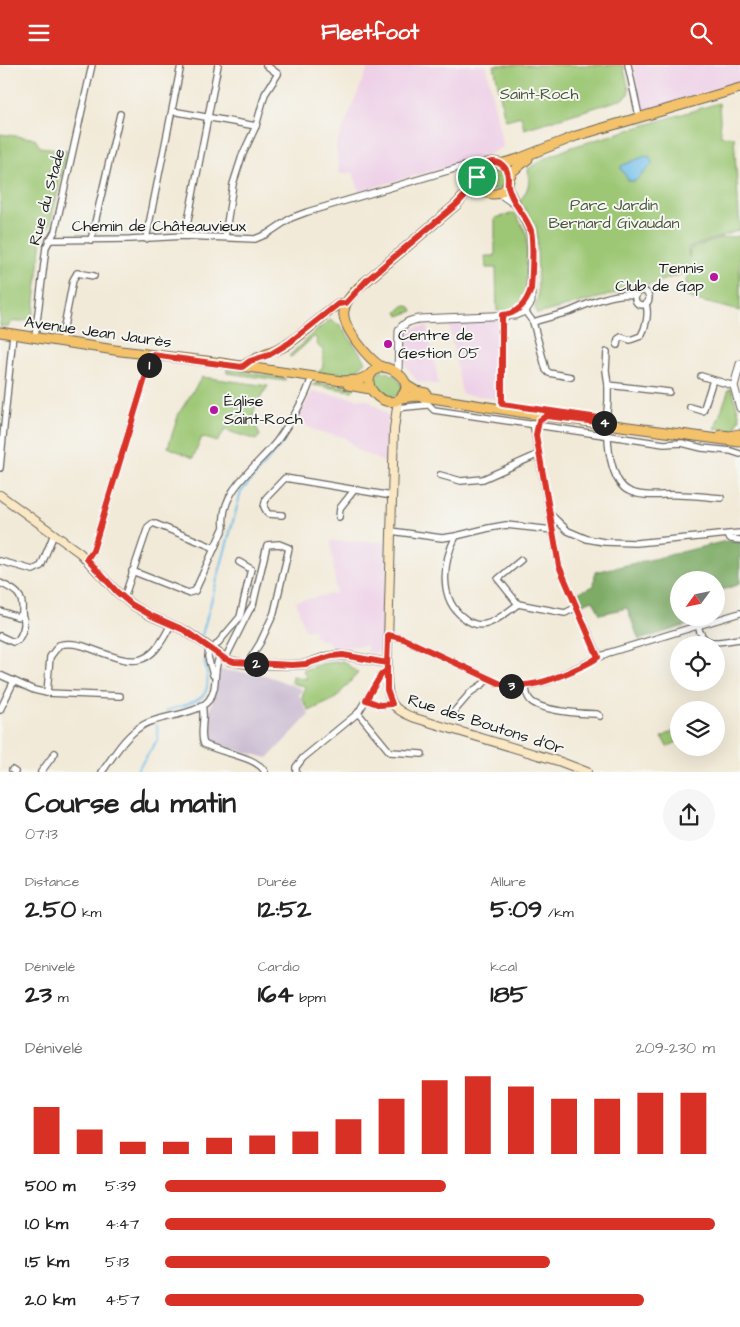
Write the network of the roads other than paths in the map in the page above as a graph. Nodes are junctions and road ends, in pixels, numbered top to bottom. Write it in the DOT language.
graph roads {
  1 [pos="92,65"];
  2 [pos="180,65"];
  3 [pos="218,65"];
  4 [pos="266,65"];
  5 [pos="628,65"];
  6 [pos="740,88"];
  7 [pos="172,111"];
  8 [pos="120,114"];
  9 [pos="639,116"];
  10 [pos="208,117"];
  11 [pos="256,126"];
  12 [pos="542,149"];
  13 [pos="500,164"];
  14 [pos="466,166"];
  15 [pos="483,166"];
  16 [pos="477,177"];
  17 [pos="508,182"];
  18 [pos="486,192"];
  19 [pos="498,193"];
  20 [pos="457,204"];
  21 [pos="516,205"];
  22 [pos="185,236"];
  23 [pos="224,237"];
  24 [pos="146,239"];
  25 [pos="49,240"];
  26 [pos="91,240"];
  27 [pos="94,275"];
  28 [pos="636,296"];
  29 [pos="346,303"];
  30 [pos="646,304"];
  31 [pos="524,309"];
  32 [pos="505,315"];
  33 [pos="533,322"];
  34 [pos="0,333"];
  35 [pos="13,334"];
  36 [pos="34,338"];
  37 [pos="61,342"];
  38 [pos="616,345"];
  39 [pos="607,352"];
  40 [pos="366,353"];
  41 [pos="152,355"];
  42 [pos="397,355"];
  43 [pos="192,361"];
  44 [pos="740,364"];
  45 [pos="242,367"];
  46 [pos="384,367"];
  47 [pos="398,373"];
  48 [pos="371,375"];
  49 [pos="572,377"];
  50 [pos="701,377"];
  51 [pos="311,378"];
  52 [pos="714,380"];
  53 [pos="740,380"];
  54 [pos="406,385"];
  55 [pos="608,385"];
  56 [pos="734,386"];
  57 [pos="370,389"];
  58 [pos="669,392"];
  59 [pos="740,394"];
  60 [pos="420,397"];
  61 [pos="386,401"];
  62 [pos="398,402"];
  63 [pos="502,404"];
  64 [pos="427,405"];
  65 [pos="690,407"];
  66 [pos="740,408"];
  67 [pos="538,416"];
  68 [pos="394,421"];
  69 [pos="606,421"];
  70 [pos="740,434"];
  71 [pos="608,436"];
  72 [pos="539,454"];
  73 [pos="740,454"];
  74 [pos="0,469"];
  75 [pos="440,475"];
  76 [pos="355,489"];
  77 [pos="0,495"];
  78 [pos="392,495"];
  79 [pos="721,498"];
  80 [pos="551,513"];
  81 [pos="282,515"];
  82 [pos="339,517"];
  83 [pos="392,531"];
  84 [pos="568,531"];
  85 [pos="54,533"];
  86 [pos="554,533"];
  87 [pos="740,533"];
  88 [pos="727,535"];
  89 [pos="456,536"];
  90 [pos="740,540"];
  91 [pos="215,548"];
  92 [pos="87,559"];
  93 [pos="521,560"];
  94 [pos="0,561"];
  95 [pos="239,563"];
  96 [pos="132,571"];
  97 [pos="0,583"];
  98 [pos="124,598"];
  99 [pos="518,604"];
  100 [pos="576,607"];
  101 [pos="0,611"];
  102 [pos="22,613"];
  103 [pos="740,613"];
  104 [pos="725,617"];
  105 [pos="170,624"];
  106 [pos="695,626"];
  107 [pos="698,626"];
  108 [pos="0,635"];
  109 [pos="388,635"];
  110 [pos="740,639"];
  111 [pos="210,649"];
  112 [pos="222,657"];
  113 [pos="598,657"];
  114 [pos="247,664"];
  115 [pos="387,666"];
  116 [pos="0,675"];
  117 [pos="488,678"];
  118 [pos="214,680"];
  119 [pos="14,681"];
  120 [pos="526,686"];
  121 [pos="47,693"];
  122 [pos="120,697"];
  123 [pos="366,700"];
  124 [pos="392,704"];
  125 [pos="202,705"];
  126 [pos="0,710"];
  127 [pos="358,713"];
  128 [pos="452,714"];
  129 [pos="600,716"];
  130 [pos="55,753"];
  131 [pos="422,755"];
  132 [pos="41,772"];
  133 [pos="102,772"];
  134 [pos="265,772"];
  135 [pos="296,772"];
  136 [pos="587,772"];
  1 -- 25 [label="street, Rue du Stade"];
  2 -- 7 [label="street"];
  3 -- 10 [label="street"];
  4 -- 11 [label="street"];
  5 -- 9 [label="street"];
  6 -- 9 [label="main road"];
  7 -- 10 [label="street"];
  7 -- 24 [label="street"];
  8 -- 26 [label="street"];
  9 -- 12 [label="main road"];
  10 -- 11 [label="street"];
  10 -- 22 [label="street"];
  11 -- 23 [label="street"];
  12 -- 13 [label="main road"];
  12 -- 17 [label="main road"];
  13 -- 15 [label="main road"];
  13 -- 17 [label="main road"];
  14 -- 15 [label="street, Chemin de Châteauvieux"];
  14 -- 16 [label="street"];
  14 -- 23 [label="street, Chemin de Châteauvieux"];
  15 -- 16 [label="main road"];
  16 -- 18 [label="main road"];
  16 -- 20 [label="main road"];
  17 -- 19 [label="main road"];
  17 -- 21 [label="street"];
  18 -- 19 [label="main road"];
  18 -- 20 [label="main road"];
  19 -- 21 [label="street"];
  20 -- 29 [label="main road"];
  21 -- 31 [label="street"];
  22 -- 23 [label="street, Chemin de Châteauvieux"];
  22 -- 24 [label="street, Chemin de Châteauvieux"];
  24 -- 26 [label="street, Chemin de Châteauvieux"];
  25 -- 26 [label="street, Chemin de Châteauvieux"];
  25 -- 36 [label="street, Rue du Stade"];
  27 -- 37 [label="street"];
  28 -- 30 [label="street"];
  28 -- 30 [label="street"];
  28 -- 33 [label="street"];
  29 -- 40 [label="main road"];
  29 -- 45 [label="main road"];
  30 -- 38 [label="street"];
  31 -- 32 [label="street"];
  31 -- 33 [label="street"];
  32 -- 42 [label="street"];
  32 -- 63 [label="street"];
  33 -- 49 [label="street"];
  34 -- 35 [label="main road, Avenue Jean Jaurès"];
  35 -- 36 [label="main road, Avenue Jean Jaurès"];
  35 -- 74 [label="street"];
  36 -- 37 [label="main road, Avenue Jean Jaurès"];
  37 -- 41 [label="main road, Avenue Jean Jaurès"];
  39 -- 55 [label="street"];
  40 -- 46 [label="main road"];
  40 -- 48 [label="main road"];
  41 -- 43 [label="main road, Avenue Jean Jaurès"];
  41 -- 92 [label="street"];
  42 -- 46 [label="street"];
  42 -- 47 [label="street"];
  43 -- 45 [label="main road, Avenue Jean Jaurès"];
  43 -- 51 [label="main road, Avenue Jean Jaurès"];
  44 -- 56 [label="street"];
  45 -- 51 [label="main road, Avenue Jean Jaurès"];
  46 -- 47 [label="main road"];
  46 -- 48 [label="main road"];
  47 -- 54 [label="main road"];
  48 -- 51 [label="main road, Avenue Jean Jaurès"];
  48 -- 57 [label="main road"];
  50 -- 52 [label="street"];
  51 -- 57 [label="main road, Avenue Jean Jaurès"];
  51 -- 91 [label="street"];
  52 -- 56 [label="street"];
  52 -- 65 [label="street"];
  53 -- 59 [label="street"];
  54 -- 62 [label="main road"];
  54 -- 63 [label="main road"];
  55 -- 58 [label="street"];
  55 -- 69 [label="street"];
  56 -- 66 [label="street"];
  57 -- 61 [label="main road"];
  60 -- 62 [label="main road"];
  60 -- 64 [label="street"];
  60 -- 67 [label="main road"];
  61 -- 62 [label="main road"];
  61 -- 68 [label="main road, Rue des Boutons d'Or"];
  62 -- 64 [label="street"];
  62 -- 68 [label="main road, Rue des Boutons d'Or"];
  63 -- 67 [label="main road"];
  64 -- 67 [label="street"];
  67 -- 69 [label="main road"];
  67 -- 71 [label="street"];
  67 -- 72 [label="street"];
  68 -- 78 [label="main road, Rue des Boutons d'Or"];
  69 -- 70 [label="main road"];
  69 -- 70 [label="main road"];
  71 -- 73 [label="street"];
  71 -- 79 [label="street"];
  72 -- 75 [label="street"];
  72 -- 80 [label="street"];
  76 -- 78 [label="street"];
  76 -- 81 [label="street"];
  76 -- 82 [label="street"];
  77 -- 85 [label="main road"];
  78 -- 83 [label="main road, Rue des Boutons d'Or"];
  80 -- 84 [label="street"];
  80 -- 86 [label="street"];
  83 -- 89 [label="street"];
  83 -- 109 [label="main road, Rue des Boutons d'Or"];
  84 -- 86 [label="street"];
  84 -- 88 [label="street"];
  85 -- 92 [label="main road"];
  85 -- 94 [label="street"];
  86 -- 89 [label="street"];
  86 -- 100 [label="street"];
  87 -- 88 [label="street"];
  88 -- 90 [label="street"];
  89 -- 99 [label="street"];
  91 -- 96 [label="street"];
  91 -- 96 [label="street"];
  92 -- 98 [label="main road"];
  93 -- 99 [label="street"];
  95 -- 111 [label="street"];
  96 -- 98 [label="street"];
  97 -- 102 [label="street"];
  98 -- 105 [label="main road"];
  99 -- 100 [label="street"];
  100 -- 113 [label="street"];
  101 -- 102 [label="street"];
  102 -- 108 [label="street"];
  103 -- 104 [label="street"];
  105 -- 111 [label="main road"];
  105 -- 121 [label="street"];
  106 -- 113 [label="street"];
  107 -- 110 [label="street"];
  109 -- 115 [label="main road, Rue des Boutons d'Or"];
  109 -- 117 [label="street"];
  111 -- 112 [label="main road"];
  111 -- 118 [label="street"];
  112 -- 114 [label="main road"];
  112 -- 114 [label="street"];
  112 -- 118 [label="street"];
  113 -- 120 [label="street"];
  114 -- 115 [label="main road"];
  115 -- 123 [label="street"];
  115 -- 124 [label="main road, Rue des Boutons d'Or"];
  116 -- 119 [label="street"];
  117 -- 120 [label="street"];
  117 -- 128 [label="street"];
  118 -- 125 [label="street"];
  119 -- 121 [label="street"];
  119 -- 126 [label="street"];
  120 -- 129 [label="street"];
  121 -- 122 [label="street"];
  123 -- 124 [label="street"];
  123 -- 127 [label="street"];
  124 -- 136 [label="main road, Rue des Boutons d'Or"];
  125 -- 133 [label="street"];
  125 -- 134 [label="street"];
  127 -- 131 [label="street"];
  127 -- 135 [label="street"];
  130 -- 132 [label="street"];
}
